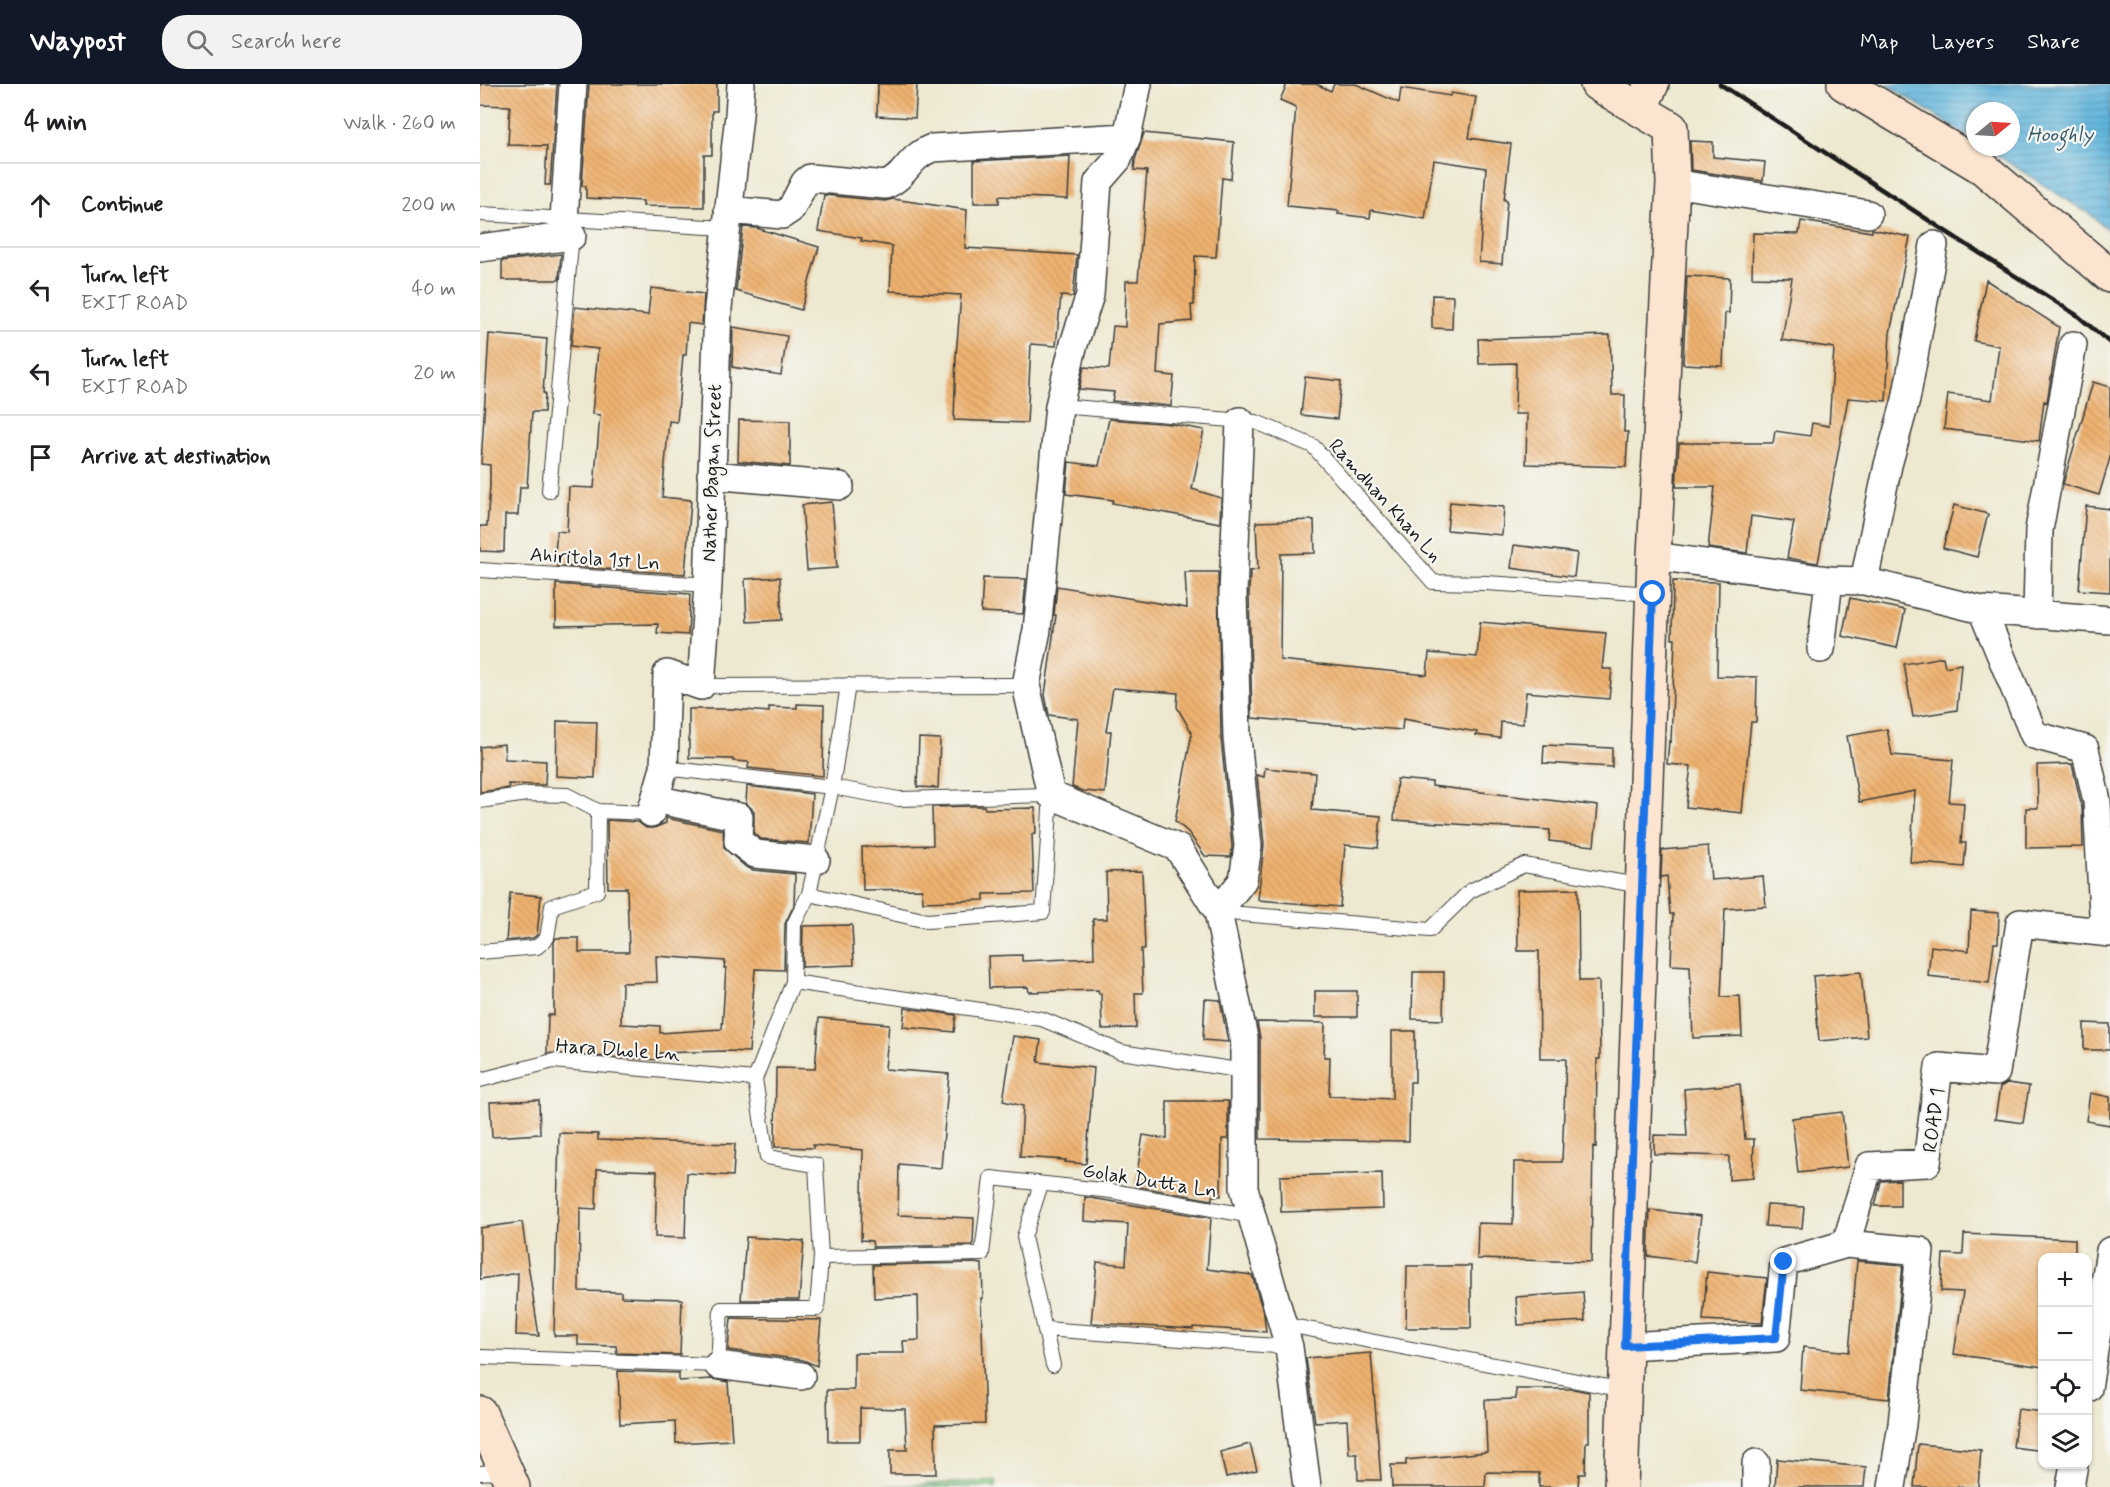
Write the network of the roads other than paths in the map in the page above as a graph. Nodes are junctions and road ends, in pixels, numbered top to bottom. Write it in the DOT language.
graph roads {
  1 [pos="573,84"];
  2 [pos="741,84"];
  3 [pos="1138,84"];
  4 [pos="1597,84"];
  5 [pos="1844,84"];
  6 [pos="1646,97"];
  7 [pos="1127,137"];
  8 [pos="1673,183"];
  9 [pos="480,214"];
  10 [pos="1868,214"];
  11 [pos="727,219"];
  12 [pos="570,225"];
  13 [pos="1934,245"];
  14 [pos="480,248"];
  15 [pos="2110,276"];
  16 [pos="2073,345"];
  17 [pos="1059,406"];
  18 [pos="1240,421"];
  19 [pos="711,475"];
  20 [pos="840,486"];
  21 [pos="549,491"];
  22 [pos="1654,556"];
  23 [pos="480,570"];
  24 [pos="1829,580"];
  25 [pos="1864,581"];
  26 [pos="708,585"];
  27 [pos="1653,594"];
  28 [pos="1982,610"];
  29 [pos="2037,615"];
  30 [pos="2110,620"];
  31 [pos="1821,650"];
  32 [pos="848,685"];
  33 [pos="1026,685"];
  34 [pos="701,686"];
  35 [pos="664,768"];
  36 [pos="832,787"];
  37 [pos="1051,795"];
  38 [pos="480,801"];
  39 [pos="653,806"];
  40 [pos="598,811"];
  41 [pos="816,860"];
  42 [pos="1642,886"];
  43 [pos="809,894"];
  44 [pos="1218,912"];
  45 [pos="2107,932"];
  46 [pos="480,952"];
  47 [pos="793,982"];
  48 [pos="1244,1071"];
  49 [pos="755,1079"];
  50 [pos="480,1080"];
  51 [pos="1041,1184"];
  52 [pos="1252,1216"];
  53 [pos="1846,1244"];
  54 [pos="2110,1251"];
  55 [pos="821,1257"];
  56 [pos="1045,1329"];
  57 [pos="1286,1336"];
  58 [pos="1625,1346"];
  59 [pos="480,1357"];
  60 [pos="718,1365"];
  61 [pos="1053,1365"];
  62 [pos="801,1376"];
  63 [pos="2096,1382"];
  64 [pos="1624,1390"];
  65 [pos="480,1413"];
  66 [pos="2073,1469"];
  67 [pos="500,1477"];
  68 [pos="1307,1487"];
  69 [pos="1621,1487"];
  70 [pos="1892,1487"];
  71 [pos="2070,1487"];
  1 -- 12 [label="street"];
  2 -- 11 [label="street, Nather Bagan Street"];
  3 -- 7 [label="street"];
  4 -- 6 [label="main road"];
  5 -- 15 [label="main road"];
  6 -- 8 [label="main road"];
  7 -- 11 [label="street"];
  7 -- 17 [label="street"];
  8 -- 10 [label="street"];
  8 -- 22 [label="main road"];
  9 -- 12 [label="lane"];
  11 -- 12 [label="lane"];
  11 -- 19 [label="street, Nather Bagan Street"];
  12 -- 14 [label="street"];
  12 -- 21 [label="lane"];
  13 -- 25 [label="street"];
  16 -- 29 [label="street"];
  17 -- 18 [label="lane, Ramdhan Khan Ln"];
  17 -- 33 [label="street"];
  18 -- 27 [label="lane, Ramdhan Khan Ln"];
  18 -- 44 [label="street"];
  19 -- 20 [label="street"];
  19 -- 26 [label="street, Nather Bagan Street"];
  22 -- 24 [label="street"];
  22 -- 27 [label="main road"];
  23 -- 26 [label="lane, Ahiritola 1st Ln"];
  24 -- 25 [label="street"];
  24 -- 31 [label="street"];
  25 -- 28 [label="street"];
  26 -- 34 [label="street, Nather Bagan Street"];
  27 -- 42 [label="main road"];
  28 -- 29 [label="street"];
  28 -- 45 [label="street"];
  29 -- 30 [label="street"];
  32 -- 33 [label="lane"];
  32 -- 34 [label="lane"];
  32 -- 36 [label="lane"];
  33 -- 37 [label="street"];
  34 -- 35 [label="street"];
  35 -- 36 [label="lane"];
  35 -- 39 [label="street"];
  36 -- 37 [label="lane"];
  36 -- 41 [label="lane"];
  37 -- 43 [label="lane"];
  37 -- 44 [label="street"];
  38 -- 40 [label="lane"];
  39 -- 40 [label="lane"];
  39 -- 41 [label="street"];
  40 -- 46 [label="lane"];
  41 -- 43 [label="lane"];
  42 -- 44 [label="lane"];
  42 -- 58 [label="main road"];
  43 -- 47 [label="lane"];
  44 -- 48 [label="street"];
  45 -- 53 [label="street, ROAD 1"];
  47 -- 48 [label="lane"];
  47 -- 49 [label="lane"];
  48 -- 52 [label="street"];
  49 -- 50 [label="lane, Hara Dhole Ln"];
  49 -- 55 [label="lane"];
  51 -- 52 [label="lane, Golak Dutta Ln"];
  51 -- 55 [label="lane, Golak Dutta Ln"];
  51 -- 56 [label="lane"];
  52 -- 57 [label="street"];
  53 -- 58 [label="street"];
  53 -- 70 [label="street"];
  54 -- 63 [label="street"];
  55 -- 60 [label="lane"];
  56 -- 57 [label="lane"];
  56 -- 61 [label="lane"];
  57 -- 64 [label="lane"];
  57 -- 68 [label="street"];
  58 -- 64 [label="main road"];
  59 -- 60 [label="lane"];
  60 -- 62 [label="street"];
  64 -- 69 [label="main road"];
  65 -- 67 [label="main road"];
  66 -- 71 [label="street"];
}
